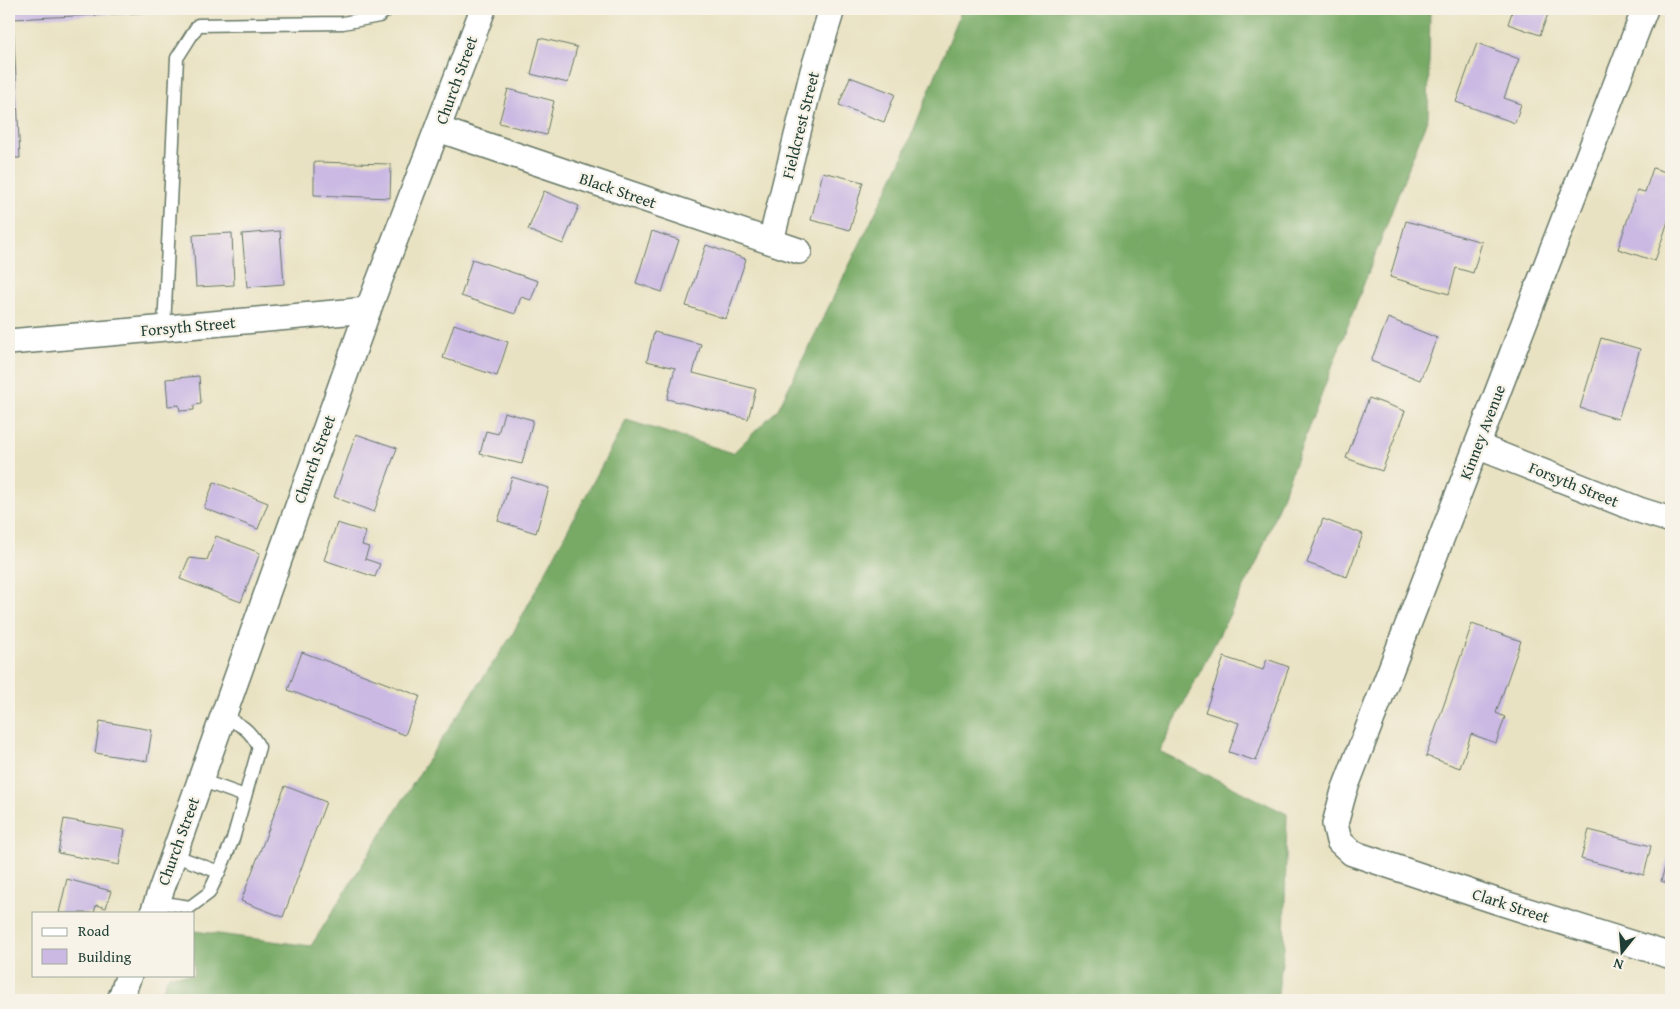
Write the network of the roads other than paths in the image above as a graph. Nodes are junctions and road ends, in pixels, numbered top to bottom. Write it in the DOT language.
graph roads {
  1 [pos="388,9"];
  2 [pos="483,9"];
  3 [pos="832,9"];
  4 [pos="1645,9"];
  5 [pos="438,129"];
  6 [pos="771,241"];
  7 [pos="799,250"];
  8 [pos="368,310"];
  9 [pos="164,328"];
  10 [pos="9,342"];
  11 [pos="1477,446"];
  12 [pos="1671,520"];
  13 [pos="222,717"];
  14 [pos="200,780"];
  15 [pos="246,796"];
  16 [pos="1352,853"];
  17 [pos="173,855"];
  18 [pos="219,872"];
  19 [pos="155,907"];
  20 [pos="1671,956"];
  21 [pos="129,976"];
  22 [pos="120,1000"];
  1 -- 9 [label="lane"];
  2 -- 5 [label="street, Church Street"];
  3 -- 6 [label="street, Fieldcrest Street"];
  4 -- 11 [label="street, Kinney Avenue"];
  5 -- 6 [label="street, Black Street"];
  5 -- 8 [label="street, Church Street"];
  6 -- 7 [label="street, Black Street"];
  8 -- 9 [label="street, Forsyth Street"];
  8 -- 13 [label="street, Church Street"];
  9 -- 10 [label="street, Forsyth Street"];
  11 -- 12 [label="street, Forsyth Street"];
  11 -- 16 [label="street, Kinney Avenue"];
  13 -- 14 [label="street, Church Street"];
  13 -- 15 [label="lane"];
  14 -- 15 [label="lane"];
  14 -- 17 [label="street, Church Street"];
  15 -- 18 [label="lane"];
  16 -- 20 [label="street, Clark Street"];
  17 -- 18 [label="lane"];
  17 -- 19 [label="street, Church Street"];
  18 -- 19 [label="lane"];
  21 -- 22 [label="street"];
}
